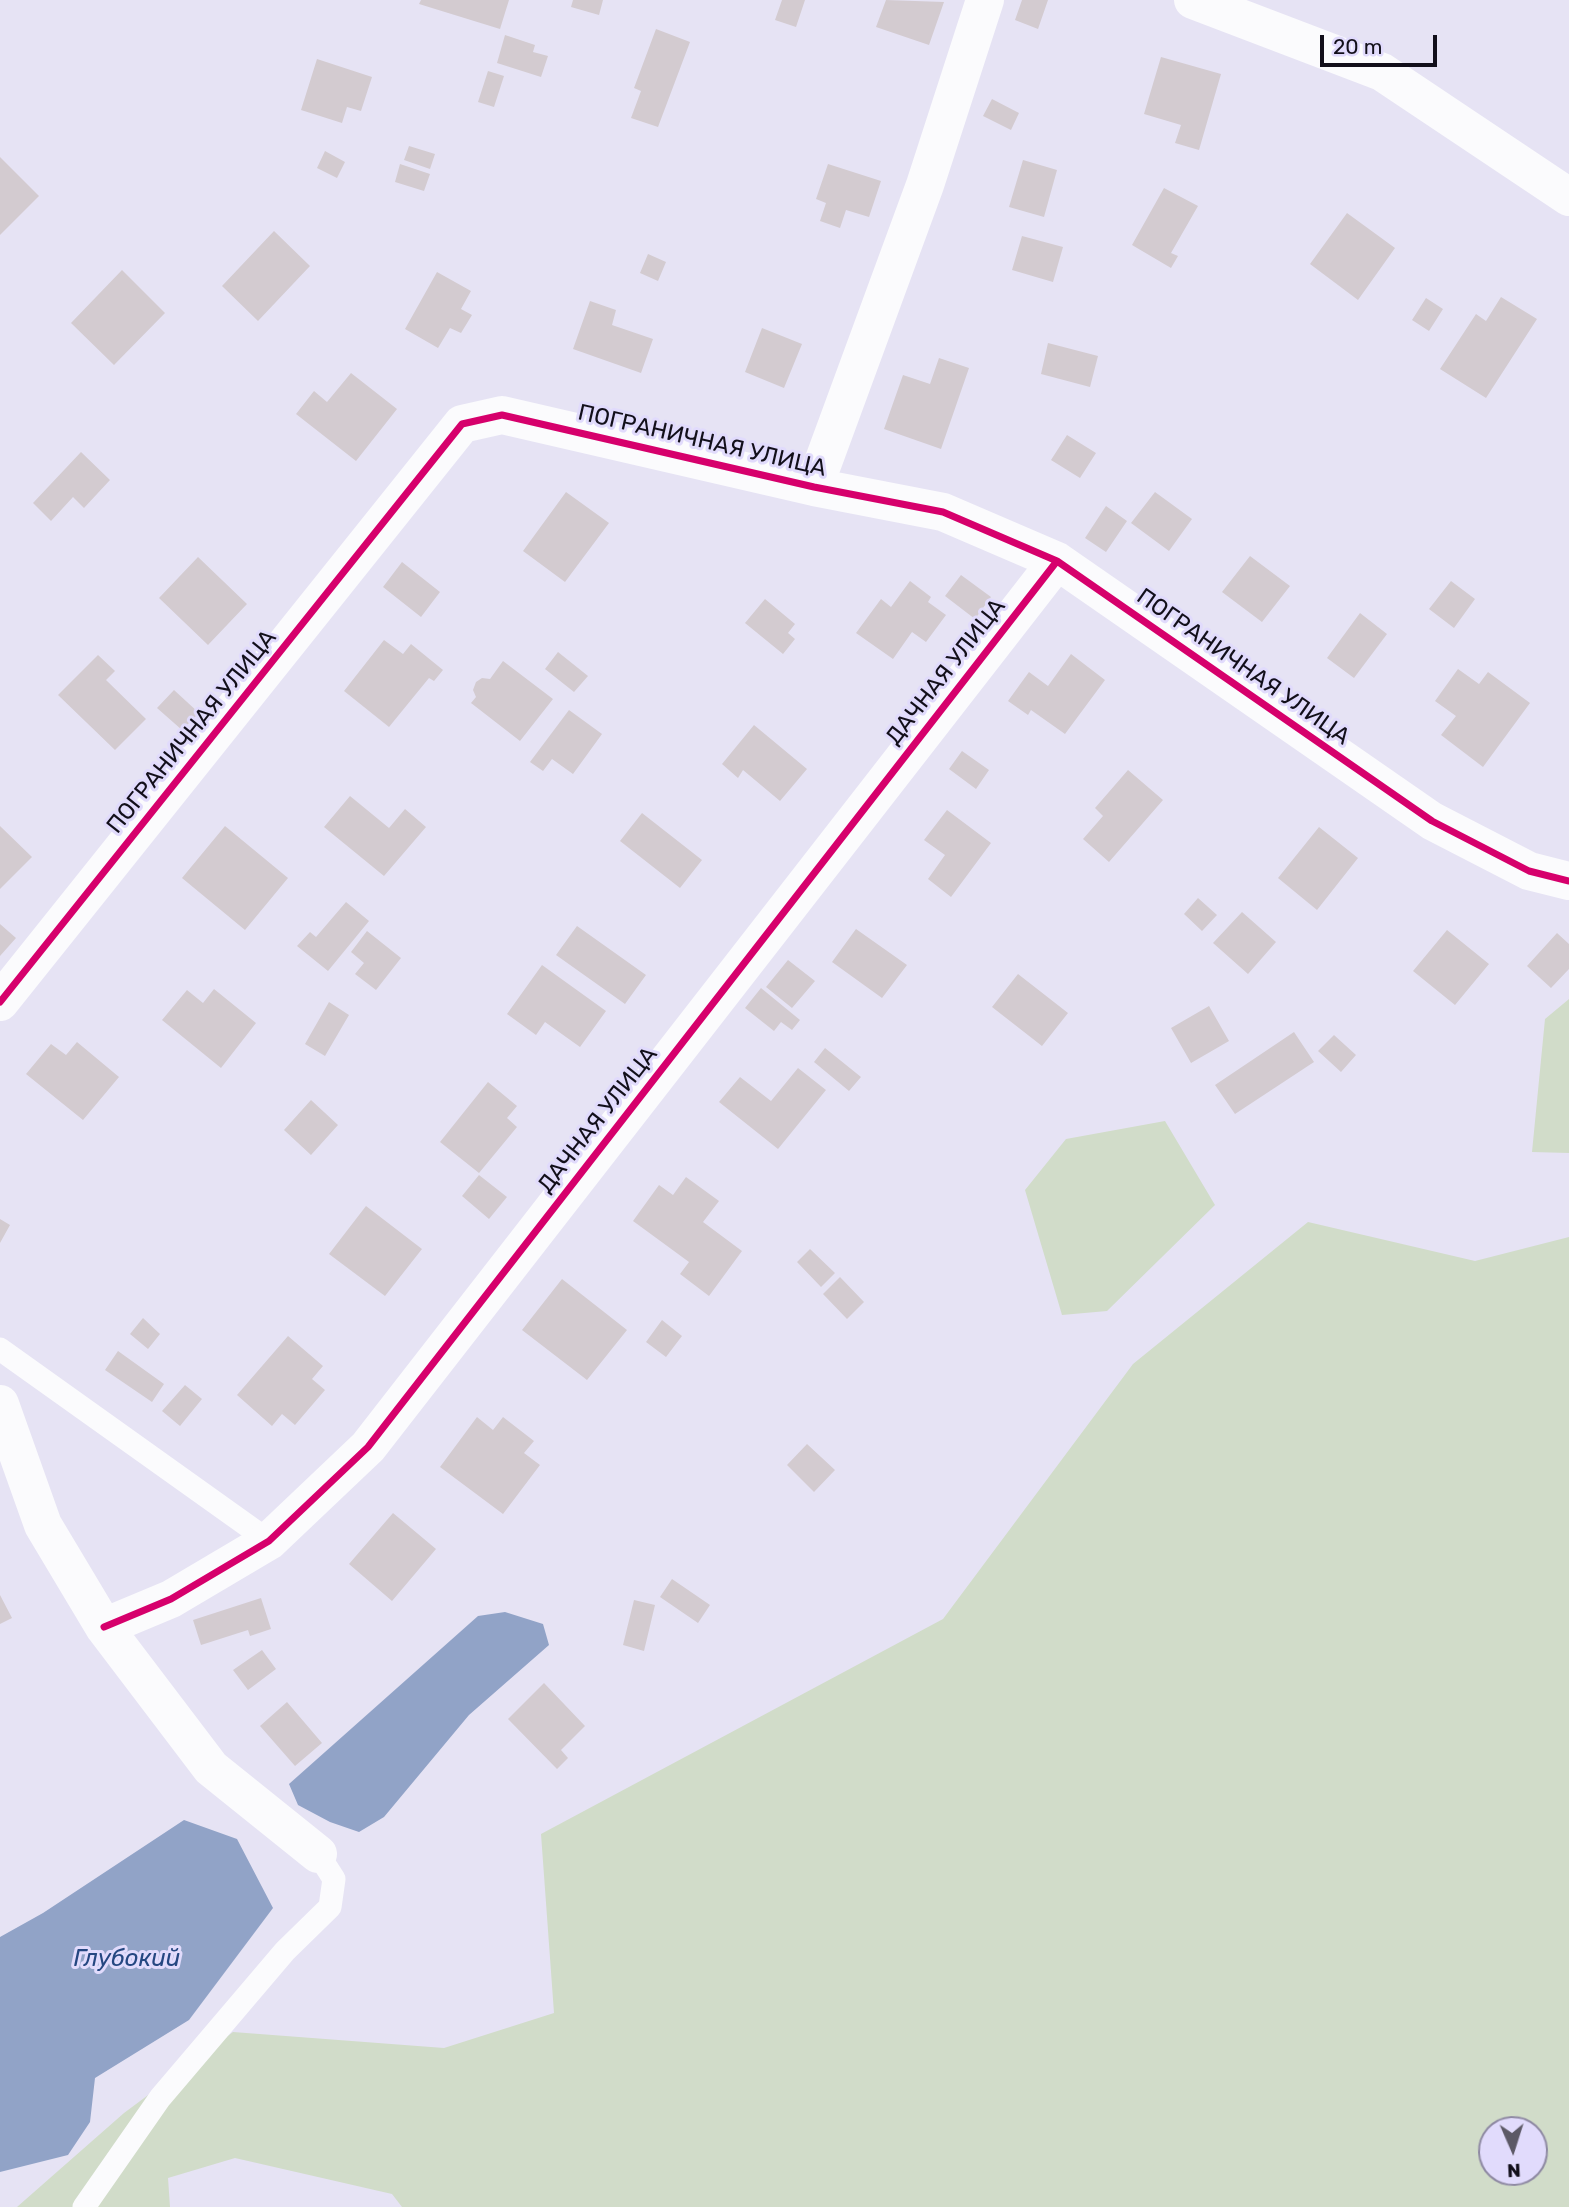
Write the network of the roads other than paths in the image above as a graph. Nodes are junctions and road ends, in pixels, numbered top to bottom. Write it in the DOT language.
graph roads {
  1 [pos="985,0"];
  2 [pos="1193,0"];
  3 [pos="1569,197"];
  4 [pos="814,487"];
  5 [pos="1057,561"];
  6 [pos="1569,881"];
  7 [pos="0,1002"];
  8 [pos="0,1349"];
  9 [pos="0,1404"];
  10 [pos="269,1541"];
  11 [pos="104,1627"];
  12 [pos="318,1854"];
  13 [pos="84,2207"];
  1 -- 4 [label="street"];
  2 -- 3 [label="street"];
  4 -- 5 [label="street, ПОГРАНИЧНАЯ УЛИЦА"];
  4 -- 7 [label="street, ПОГРАНИЧНАЯ УЛИЦА"];
  5 -- 6 [label="street, ПОГРАНИЧНАЯ УЛИЦА"];
  5 -- 10 [label="street, ДАЧНАЯ УЛИЦА"];
  8 -- 10 [label="lane"];
  9 -- 11 [label="street"];
  10 -- 11 [label="street, ДАЧНАЯ УЛИЦА"];
  11 -- 12 [label="street"];
  12 -- 13 [label="lane"];
}
